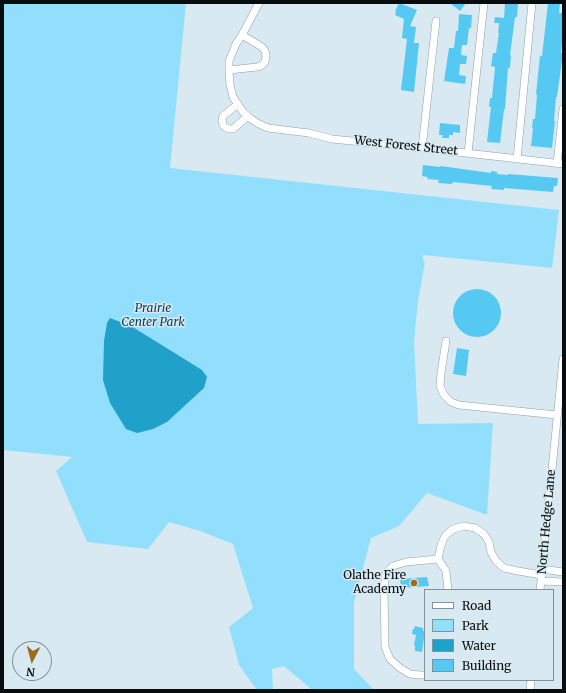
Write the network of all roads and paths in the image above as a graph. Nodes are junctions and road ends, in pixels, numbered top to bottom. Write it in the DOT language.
graph roads {
  1 [pos="259,3"];
  2 [pos="484,3"];
  3 [pos="532,3"];
  4 [pos="436,21"];
  5 [pos="242,35"];
  6 [pos="229,70"];
  7 [pos="238,104"];
  8 [pos="563,109"];
  9 [pos="250,118"];
  10 [pos="422,148"];
  11 [pos="468,153"];
  12 [pos="517,159"];
  13 [pos="560,164"];
  14 [pos="446,341"];
  15 [pos="563,359"];
  16 [pos="557,415"];
  17 [pos="438,559"];
  18 [pos="563,572"];
  19 [pos="542,575"];
  20 [pos="563,582"];
  21 [pos="448,589"];
  22 [pos="540,589"];
  23 [pos="424,675"];
  1 -- 5 [label="street"];
  2 -- 11 [label="street"];
  3 -- 12 [label="street"];
  4 -- 10 [label="street"];
  5 -- 6 [label="street"];
  5 -- 6 [label="street"];
  6 -- 7 [label="street"];
  7 -- 9 [label="street"];
  7 -- 9 [label="street"];
  8 -- 13 [label="street"];
  9 -- 10 [label="street, West Forest Street"];
  10 -- 11 [label="street, West Forest Street"];
  11 -- 12 [label="street, West Forest Street"];
  12 -- 13 [label="street, West Forest Street"];
  14 -- 16 [label="street"];
  15 -- 16 [label="street, North Hedge Lane"];
  16 -- 19 [label="street, North Hedge Lane"];
  17 -- 19 [label="street"];
  17 -- 21 [label="street"];
  17 -- 23 [label="street"];
  18 -- 19 [label="street"];
  19 -- 20 [label="street"];
  19 -- 22 [label="street, North Hedge Lane"];
}
